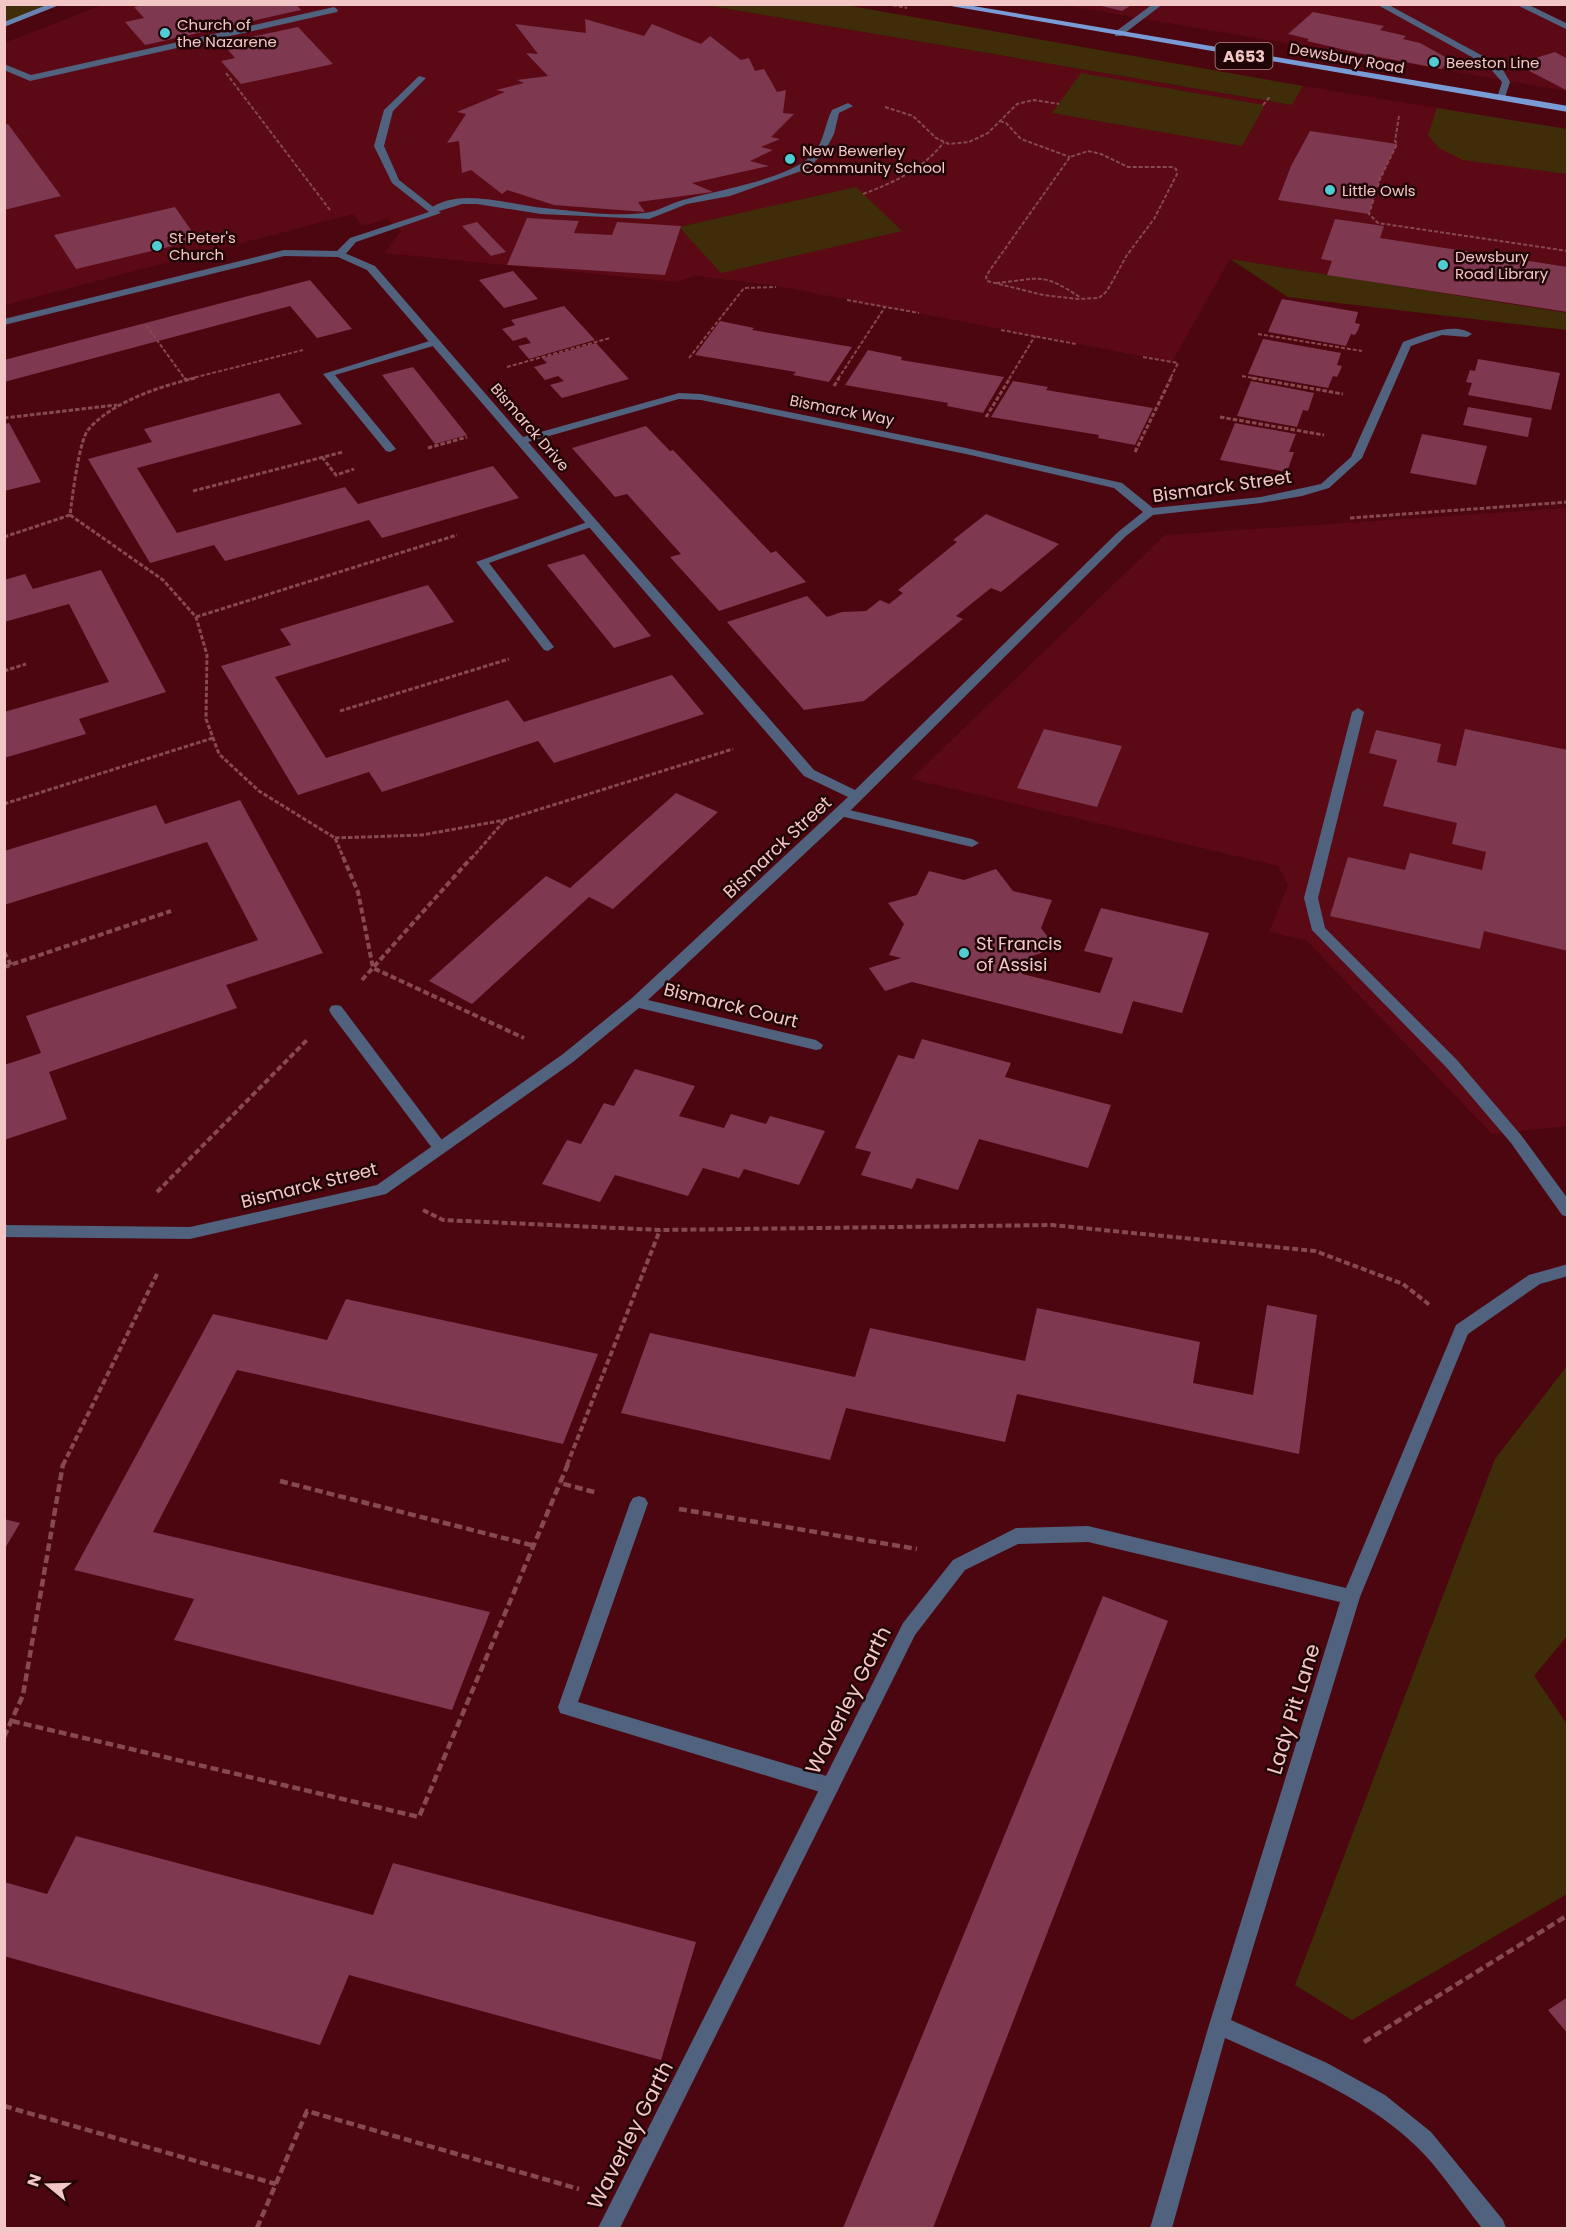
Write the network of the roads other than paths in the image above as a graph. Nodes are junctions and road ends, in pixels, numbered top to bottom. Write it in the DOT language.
graph roads {
  1 [pos="58,4"];
  2 [pos="944,4"];
  3 [pos="1159,4"];
  4 [pos="1380,4"];
  5 [pos="1519,4"];
  6 [pos="334,10"];
  7 [pos="4,25"];
  8 [pos="1568,28"];
  9 [pos="1118,34"];
  10 [pos="4,67"];
  11 [pos="422,78"];
  12 [pos="1501,98"];
  13 [pos="848,106"];
  14 [pos="1568,109"];
  15 [pos="432,210"];
  16 [pos="340,254"];
  17 [pos="4,322"];
  18 [pos="1467,334"];
  19 [pos="436,342"];
  20 [pos="521,441"];
  21 [pos="387,445"];
  22 [pos="1150,512"];
  23 [pos="593,523"];
  24 [pos="548,647"];
  25 [pos="1358,712"];
  26 [pos="856,796"];
  27 [pos="841,812"];
  28 [pos="972,843"];
  29 [pos="637,1002"];
  30 [pos="336,1010"];
  31 [pos="816,1045"];
  32 [pos="440,1148"];
  33 [pos="1568,1211"];
  34 [pos="4,1231"];
  35 [pos="1568,1270"];
  36 [pos="639,1503"];
  37 [pos="1351,1597"];
  38 [pos="830,1786"];
  39 [pos="1219,2025"];
  40 [pos="609,2229"];
  41 [pos="1161,2229"];
  42 [pos="1494,2229"];
  1 -- 7 [label="street"];
  2 -- 9 [label="main road, Dewsbury Road / A653"];
  3 -- 9 [label="street"];
  4 -- 12 [label="street"];
  5 -- 8 [label="street"];
  6 -- 10 [label="street"];
  9 -- 12 [label="main road, Dewsbury Road / A653"];
  11 -- 15 [label="street"];
  12 -- 14 [label="main road, Dewsbury Road / A653"];
  13 -- 15 [label="street"];
  15 -- 16 [label="street"];
  16 -- 17 [label="street, Bismarck Drive"];
  16 -- 19 [label="street, Bismarck Drive"];
  18 -- 22 [label="street, Bismarck Street"];
  19 -- 20 [label="street, Bismarck Drive"];
  19 -- 21 [label="street"];
  20 -- 22 [label="street, Bismarck Way"];
  20 -- 23 [label="street, Bismarck Drive"];
  22 -- 26 [label="street, Bismarck Street"];
  23 -- 24 [label="street"];
  23 -- 26 [label="street, Bismarck Drive"];
  25 -- 33 [label="street"];
  26 -- 27 [label="street, Bismarck Street"];
  27 -- 28 [label="street"];
  27 -- 29 [label="street, Bismarck Street"];
  29 -- 31 [label="street, Bismarck Court"];
  29 -- 32 [label="street, Bismarck Street"];
  30 -- 32 [label="street"];
  32 -- 34 [label="street, Bismarck Street"];
  35 -- 37 [label="street, Lady Pit Lane"];
  36 -- 38 [label="street"];
  37 -- 38 [label="street, Waverley Garth"];
  37 -- 39 [label="street, Lady Pit Lane"];
  38 -- 40 [label="street, Waverley Garth"];
  39 -- 41 [label="street, Lady Pit Lane"];
  39 -- 42 [label="street"];
}
